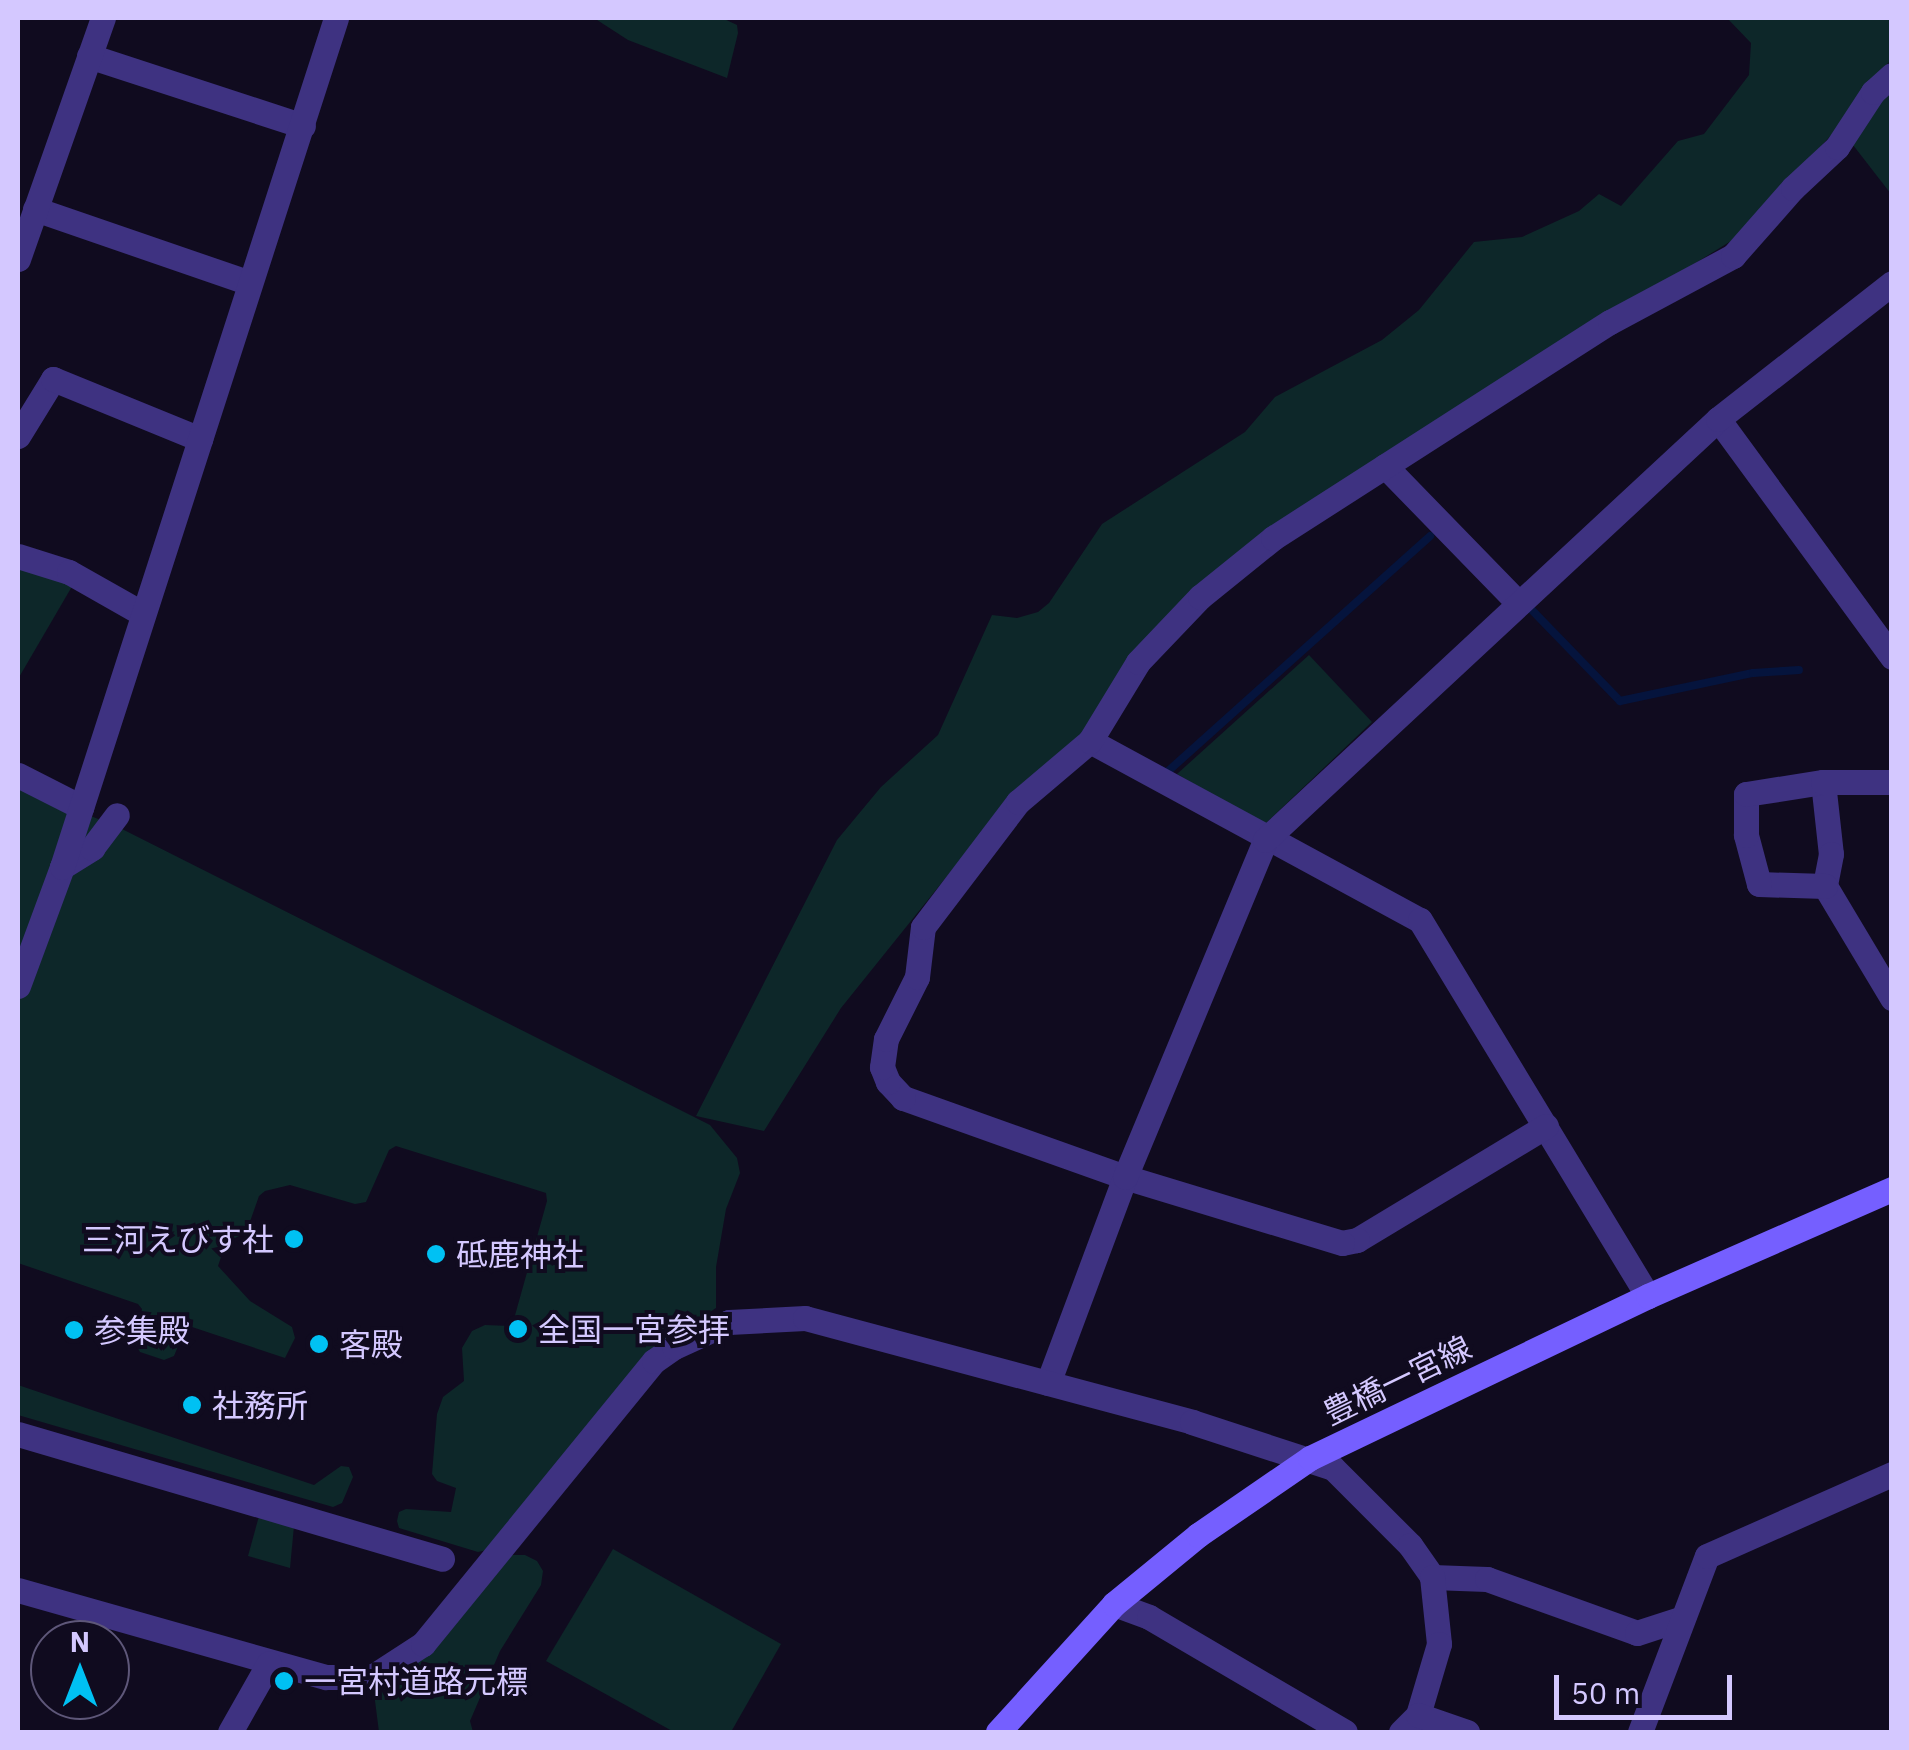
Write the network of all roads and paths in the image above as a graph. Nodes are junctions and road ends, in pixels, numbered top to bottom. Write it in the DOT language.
graph roads {
  1 [pos="103,18"];
  2 [pos="336,18"];
  3 [pos="89,56"];
  4 [pos="1892,75"];
  5 [pos="303,126"];
  6 [pos="35,209"];
  7 [pos="18,259"];
  8 [pos="250,283"];
  9 [pos="1892,284"];
  10 [pos="1718,418"];
  11 [pos="18,436"];
  12 [pos="200,439"];
  13 [pos="1386,466"];
  14 [pos="18,556"];
  15 [pos="1518,604"];
  16 [pos="143,614"];
  17 [pos="1892,657"];
  18 [pos="1090,741"];
  19 [pos="18,775"];
  20 [pos="1823,782"];
  21 [pos="1892,782"];
  22 [pos="81,807"];
  23 [pos="117,815"];
  24 [pos="1265,840"];
  25 [pos="62,867"];
  26 [pos="1824,886"];
  27 [pos="18,986"];
  28 [pos="1892,998"];
  29 [pos="1546,1126"];
  30 [pos="1124,1177"];
  31 [pos="1892,1189"];
  32 [pos="1648,1296"];
  33 [pos="1048,1384"];
  34 [pos="18,1434"];
  35 [pos="1310,1458"];
  36 [pos="1892,1474"];
  37 [pos="442,1559"];
  38 [pos="1432,1577"];
  39 [pos="18,1590"];
  40 [pos="1114,1604"];
  41 [pos="1683,1618"];
  42 [pos="269,1663"];
  43 [pos="1409,1724"];
  44 [pos="230,1732"];
  45 [pos="998,1732"];
  46 [pos="1345,1732"];
  47 [pos="1467,1732"];
  48 [pos="1640,1732"];
  1 -- 3 [label="street"];
  2 -- 5 [label="street"];
  3 -- 5 [label="street"];
  3 -- 6 [label="street"];
  4 -- 13 [label="street"];
  5 -- 8 [label="street"];
  6 -- 7 [label="street"];
  6 -- 8 [label="street"];
  8 -- 12 [label="street"];
  9 -- 10 [label="street"];
  10 -- 15 [label="street"];
  10 -- 17 [label="street"];
  11 -- 12 [label="street"];
  12 -- 16 [label="street"];
  13 -- 15 [label="street"];
  13 -- 18 [label="street"];
  14 -- 16 [label="street"];
  15 -- 24 [label="street"];
  16 -- 22 [label="street"];
  18 -- 24 [label="street"];
  18 -- 30 [label="street"];
  19 -- 22 [label="street"];
  20 -- 21 [label="street"];
  20 -- 26 [label="street"];
  20 -- 26 [label="street"];
  22 -- 25 [label="street"];
  23 -- 25 [label="street"];
  24 -- 29 [label="street"];
  24 -- 30 [label="street"];
  25 -- 27 [label="street"];
  26 -- 28 [label="street"];
  29 -- 30 [label="street"];
  29 -- 32 [label="street"];
  30 -- 33 [label="street"];
  31 -- 32 [label="main road, 豊橋一宮線"];
  32 -- 35 [label="main road, 豊橋一宮線"];
  33 -- 35 [label="street"];
  33 -- 42 [label="street"];
  34 -- 37 [label="street"];
  35 -- 38 [label="street"];
  35 -- 40 [label="main road, 豊橋一宮線"];
  36 -- 41 [label="street"];
  38 -- 41 [label="street"];
  38 -- 43 [label="street"];
  39 -- 42 [label="street"];
  40 -- 45 [label="main road, 豊橋一宮線"];
  40 -- 46 [label="street"];
  41 -- 48 [label="street"];
  42 -- 44 [label="street"];
  43 -- 47 [label="street"];
}
